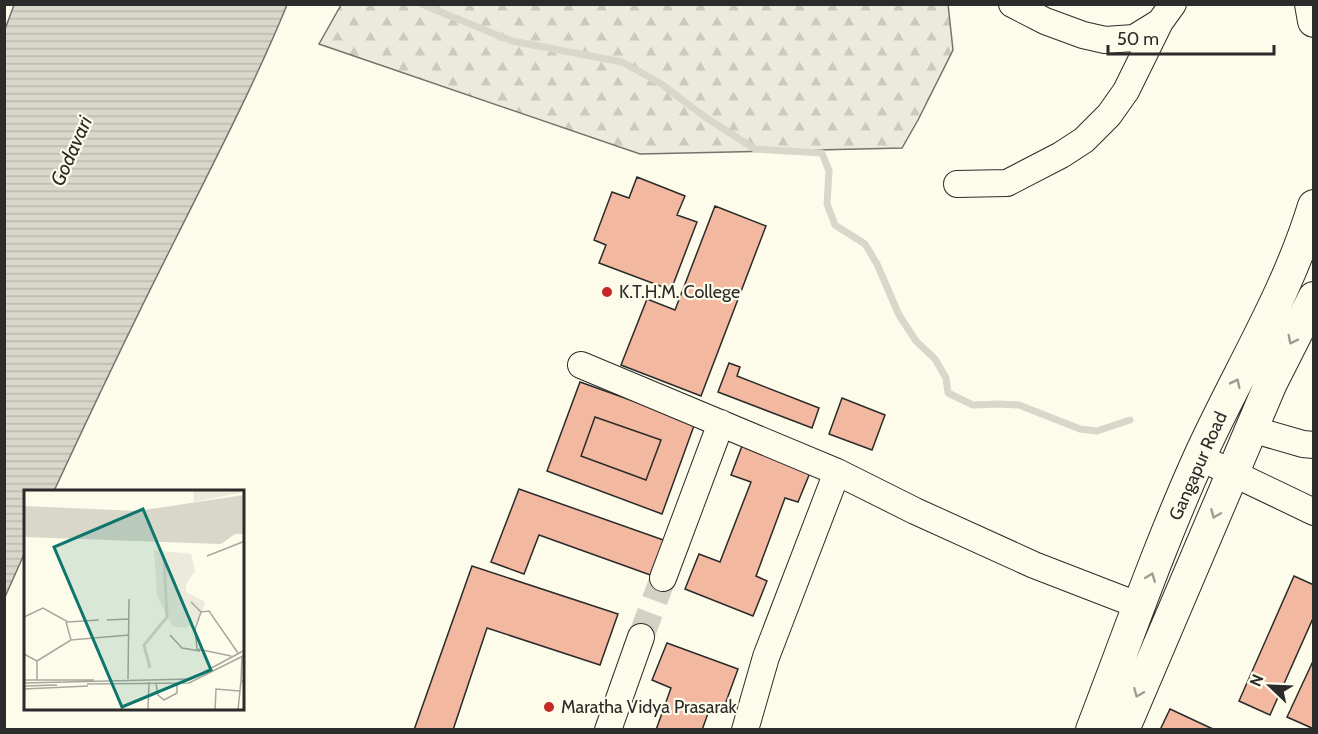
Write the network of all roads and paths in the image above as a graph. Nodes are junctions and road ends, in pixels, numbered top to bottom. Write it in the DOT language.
graph roads {
  1 [pos="1012,4"];
  2 [pos="1311,4"];
  3 [pos="1166,13"];
  4 [pos="1314,21"];
  5 [pos="957,184"];
  6 [pos="1314,206"];
  7 [pos="1314,298"];
  8 [pos="581,365"];
  9 [pos="721,423"];
  10 [pos="1251,429"];
  11 [pos="1314,445"];
  12 [pos="1199,457"];
  13 [pos="837,472"];
  14 [pos="1232,472"];
  15 [pos="1314,512"];
  16 [pos="663,578"];
  17 [pos="1140,606"];
  18 [pos="641,637"];
  19 [pos="608,729"];
  20 [pos="745,729"];
  21 [pos="1092,729"];
  22 [pos="1123,729"];
  1 -- 3 [label="street"];
  2 -- 4 [label="main road"];
  3 -- 5 [label="street"];
  12 -- 6 [label="main road, Gangapur Road, one-way"];
  7 -- 10 [label="main road, Gangapur Road, one-way"];
  8 -- 9 [label="street"];
  9 -- 13 [label="street"];
  9 -- 16 [label="street"];
  10 -- 11 [label="street"];
  10 -- 14 [label="main road, Gangapur Road"];
  12 -- 14 [label="street"];
  17 -- 12 [label="main road, Gangapur Road, one-way"];
  13 -- 17 [label="street"];
  13 -- 20 [label="street"];
  14 -- 15 [label="street"];
  14 -- 22 [label="main road, Gangapur Road, one-way"];
  17 -- 21 [label="main road, Gangapur Road"];
  18 -- 19 [label="street"];
}
